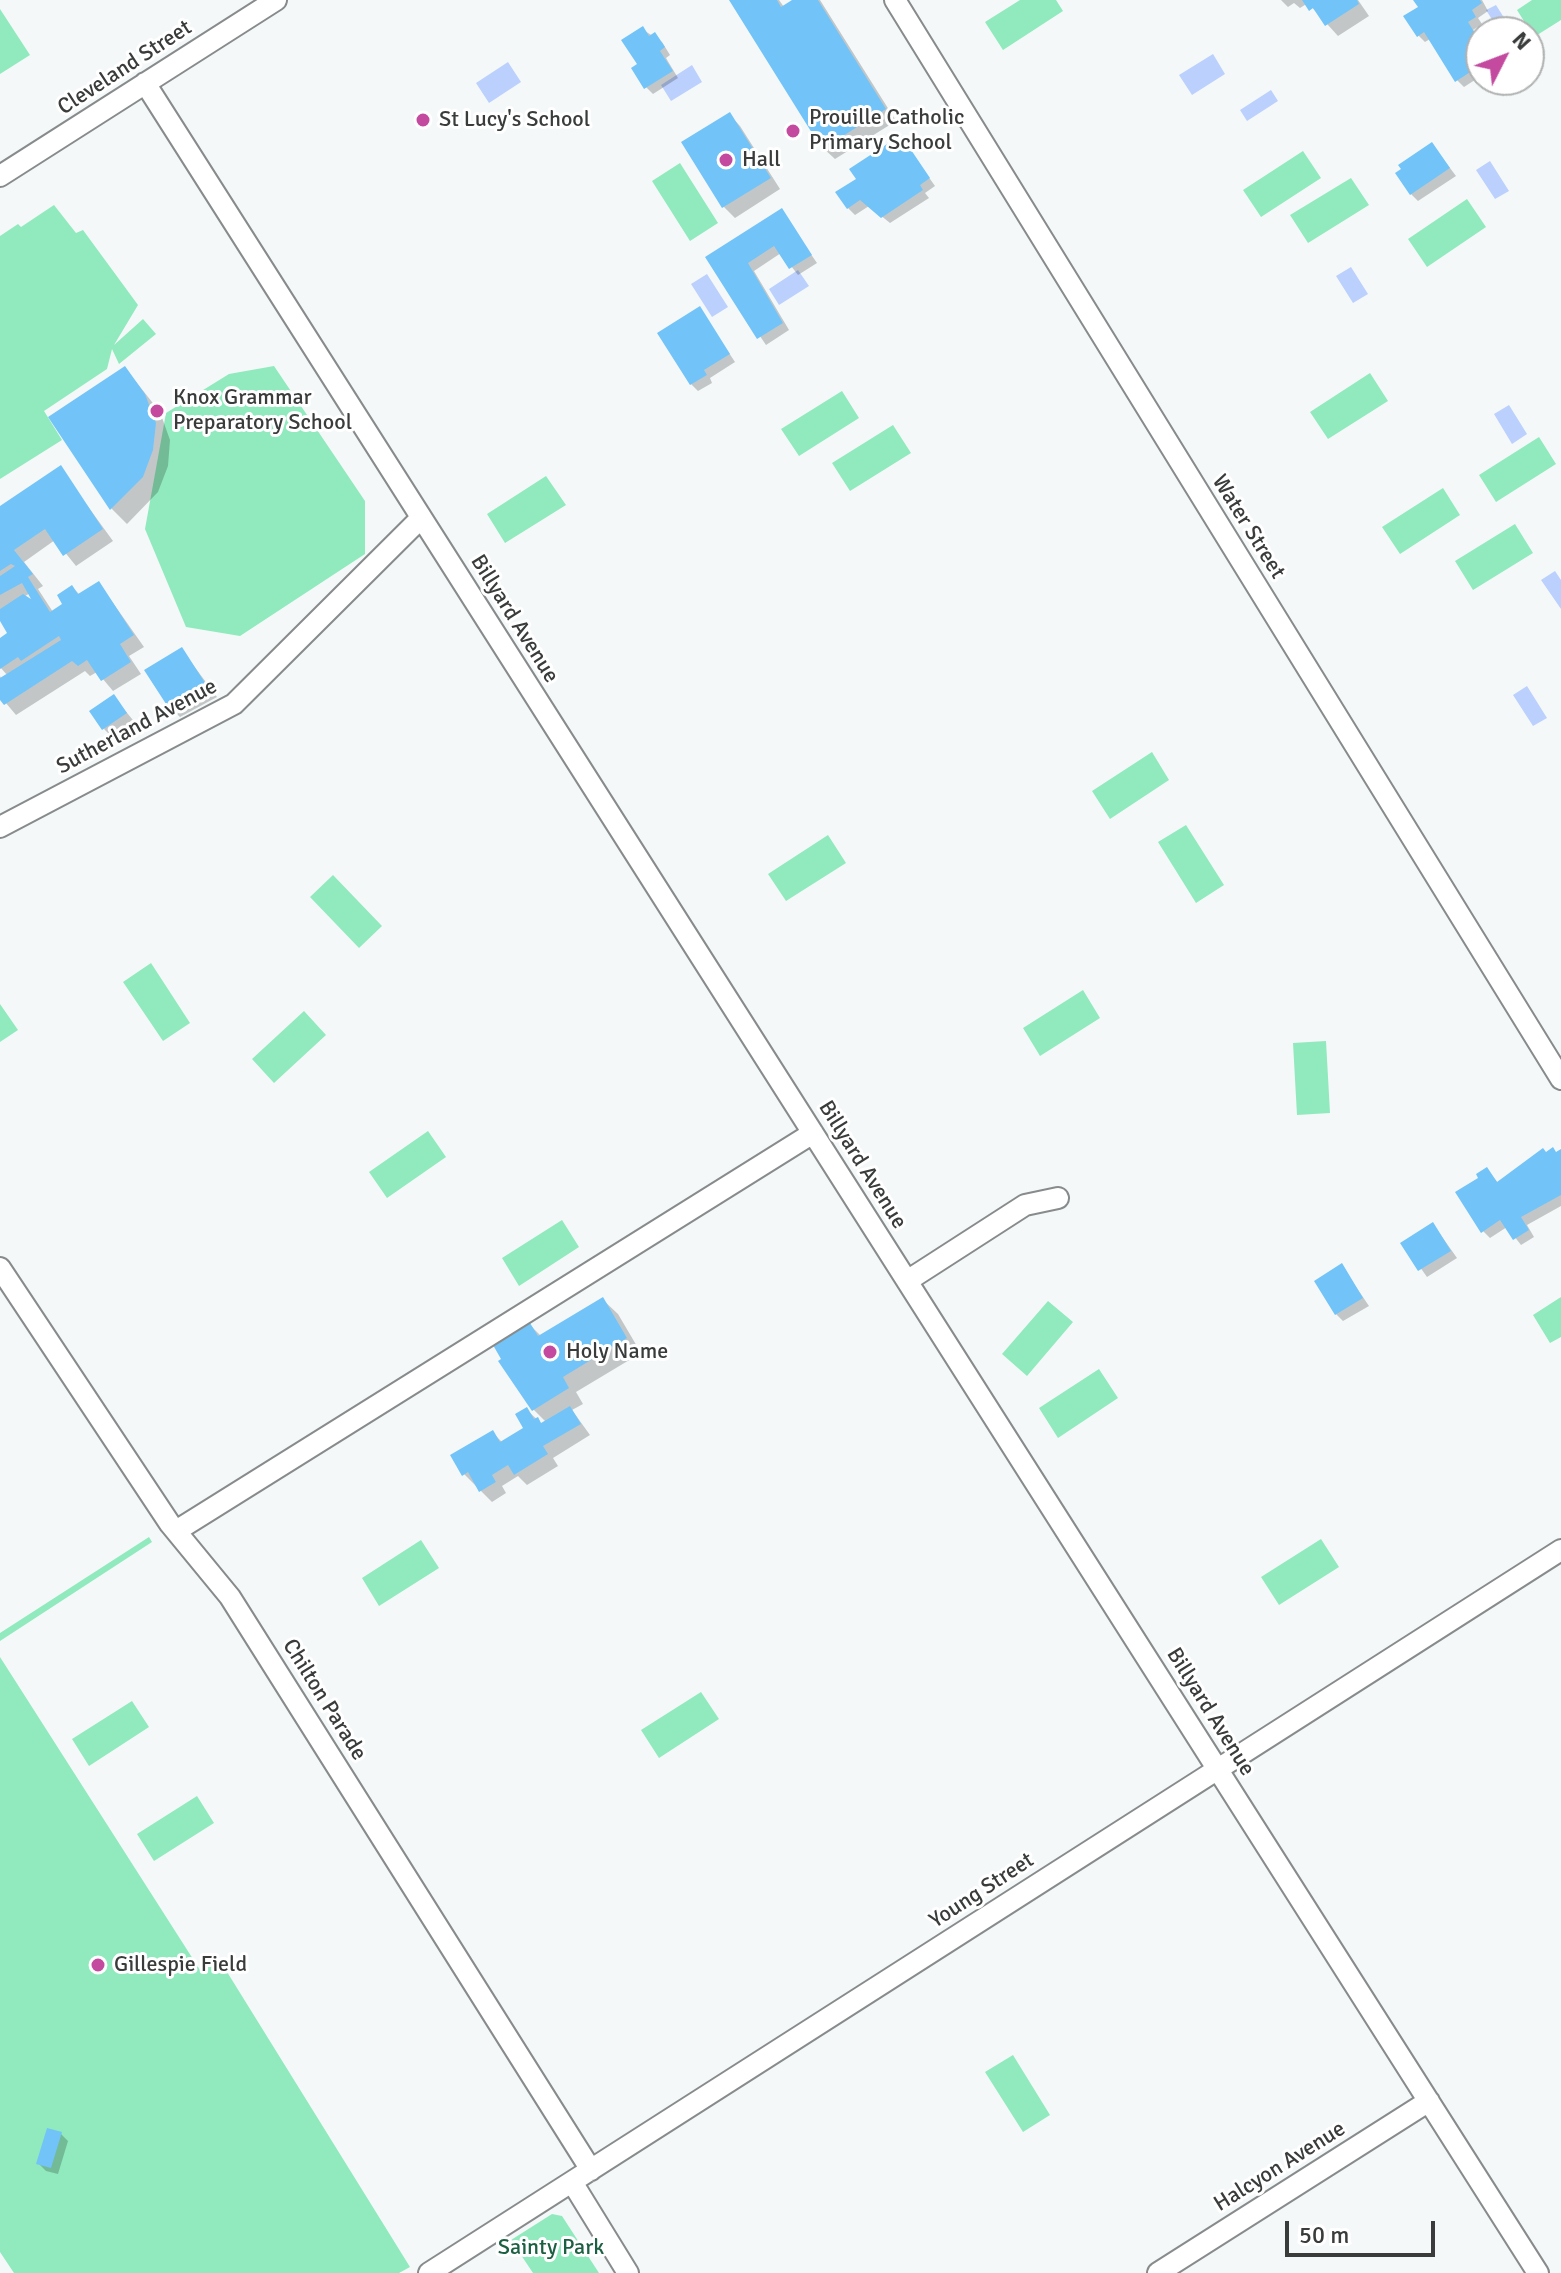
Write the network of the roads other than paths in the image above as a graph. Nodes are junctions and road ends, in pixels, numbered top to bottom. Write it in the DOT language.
graph roads {
  1 [pos="276,0"];
  2 [pos="895,0"];
  3 [pos="145,83"];
  4 [pos="0,176"];
  5 [pos="421,518"];
  6 [pos="0,827"];
  7 [pos="1561,1079"];
  8 [pos="813,1133"];
  9 [pos="1058,1198"];
  10 [pos="0,1268"];
  11 [pos="907,1281"];
  12 [pos="176,1531"];
  13 [pos="1561,1550"];
  14 [pos="1218,1769"];
  15 [pos="1429,2101"];
  16 [pos="591,2170"];
  17 [pos="572,2182"];
  18 [pos="429,2273"];
  19 [pos="628,2273"];
  20 [pos="1158,2273"];
  21 [pos="1538,2273"];
  1 -- 3 [label="street, Cleveland Street"];
  2 -- 7 [label="street, Water Street"];
  3 -- 4 [label="street, Cleveland Street"];
  3 -- 5 [label="street, Billyard Avenue"];
  5 -- 6 [label="street, Sutherland Avenue"];
  5 -- 8 [label="street, Billyard Avenue"];
  8 -- 11 [label="street, Billyard Avenue"];
  8 -- 12 [label="street"];
  9 -- 11 [label="street"];
  10 -- 12 [label="street, Chilton Parade"];
  11 -- 14 [label="street, Billyard Avenue"];
  12 -- 16 [label="street, Chilton Parade"];
  13 -- 14 [label="street, Young Street"];
  14 -- 15 [label="street, Billyard Avenue"];
  14 -- 16 [label="street, Young Street"];
  15 -- 20 [label="street, Halcyon Avenue"];
  15 -- 21 [label="street, Billyard Avenue"];
  16 -- 17 [label="street, Young Street"];
  17 -- 18 [label="street, Young Street"];
  17 -- 19 [label="street"];
}
